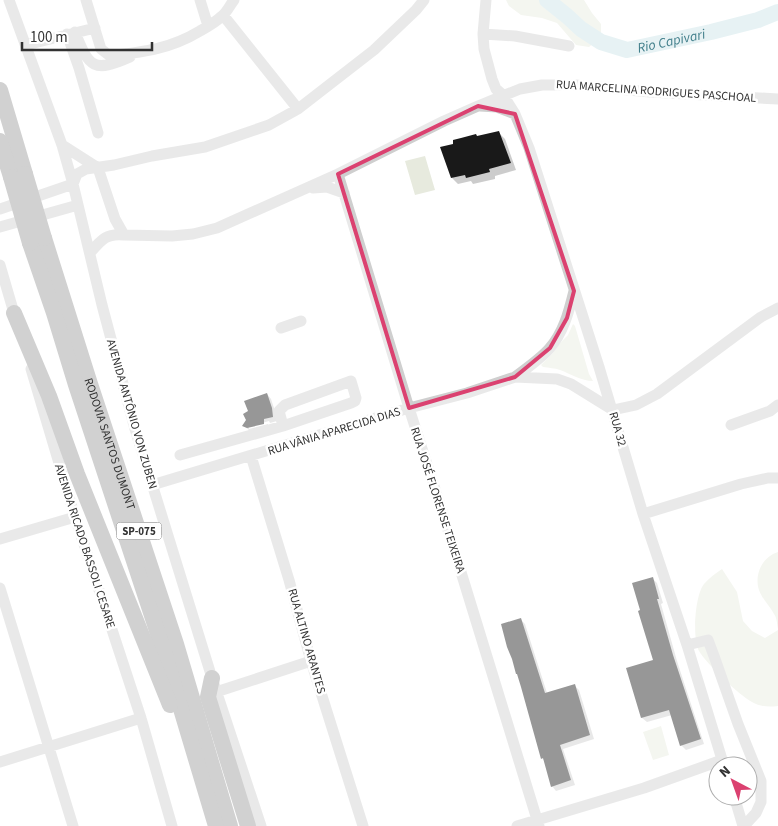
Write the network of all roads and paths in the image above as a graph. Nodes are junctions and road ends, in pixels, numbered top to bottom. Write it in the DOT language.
graph roads {
  1 [pos="9,0"];
  2 [pos="86,0"];
  3 [pos="200,0"];
  4 [pos="234,0"];
  5 [pos="424,0"];
  6 [pos="486,0"];
  7 [pos="223,15"];
  8 [pos="208,26"];
  9 [pos="94,28"];
  10 [pos="71,33"];
  11 [pos="483,34"];
  12 [pos="26,45"];
  13 [pos="569,46"];
  14 [pos="143,52"];
  15 [pos="0,90"];
  16 [pos="503,95"];
  17 [pos="778,98"];
  18 [pos="478,106"];
  19 [pos="298,109"];
  20 [pos="514,114"];
  21 [pos="98,133"];
  22 [pos="0,141"];
  23 [pos="62,145"];
  24 [pos="98,168"];
  25 [pos="338,174"];
  26 [pos="18,176"];
  27 [pos="73,184"];
  28 [pos="306,188"];
  29 [pos="344,192"];
  30 [pos="78,204"];
  31 [pos="0,209"];
  32 [pos="0,226"];
  33 [pos="124,235"];
  34 [pos="37,240"];
  35 [pos="90,253"];
  36 [pos="0,265"];
  37 [pos="574,290"];
  38 [pos="778,308"];
  39 [pos="14,313"];
  40 [pos="301,321"];
  41 [pos="281,328"];
  42 [pos="516,377"];
  43 [pos="778,405"];
  44 [pos="410,408"];
  45 [pos="612,410"];
  46 [pos="731,425"];
  47 [pos="283,426"];
  48 [pos="180,455"];
  49 [pos="250,456"];
  50 [pos="778,478"];
  51 [pos="152,485"];
  52 [pos="643,514"];
  53 [pos="75,517"];
  54 [pos="0,539"];
  55 [pos="0,588"];
  56 [pos="687,644"];
  57 [pos="311,661"];
  58 [pos="214,685"];
  59 [pos="141,718"];
  60 [pos="50,746"];
  61 [pos="191,746"];
  62 [pos="721,756"];
  63 [pos="0,762"];
  64 [pos="708,768"];
  65 [pos="737,806"];
  66 [pos="538,823"];
  67 [pos="73,826"];
  68 [pos="172,826"];
  69 [pos="216,826"];
  70 [pos="230,826"];
  71 [pos="248,826"];
  72 [pos="260,826"];
  73 [pos="364,826"];
  74 [pos="517,826"];
  75 [pos="743,826"];
  1 -- 12 [label="street, AVENIDA ANTÔNIO VON ZUBEN"];
  2 -- 9 [label="street"];
  3 -- 8 [label="street"];
  4 -- 7 [label="street"];
  5 -- 19 [label="street"];
  6 -- 11 [label="street, RUA 32"];
  7 -- 8 [label="street"];
  7 -- 19 [label="street"];
  8 -- 14 [label="street"];
  9 -- 10 [label="street"];
  9 -- 14 [label="street"];
  10 -- 12 [label="street"];
  10 -- 14 [label="street"];
  10 -- 21 [label="street"];
  11 -- 13 [label="street"];
  11 -- 16 [label="street, RUA 32"];
  12 -- 23 [label="street, AVENIDA ANTÔNIO VON ZUBEN"];
  15 -- 26 [label="highway, RODOVIA SANTOS DUMONT / SP-075"];
  16 -- 17 [label="street, RUA MARCELINA RODRIGUES PASCHOAL"];
  16 -- 18 [label="street, RUA MARCELINA RODRIGUES PASCHOAL"];
  16 -- 20 [label="street, RUA 32"];
  18 -- 20 [label="street"];
  18 -- 25 [label="street, RUA MARCELINA RODRIGUES PASCHOAL"];
  19 -- 24 [label="street"];
  20 -- 37 [label="street, RUA 32"];
  22 -- 26 [label="highway, RODOVIA SANTOS DUMONT / SP-075"];
  23 -- 24 [label="street"];
  23 -- 27 [label="street, AVENIDA ANTÔNIO VON ZUBEN"];
  24 -- 27 [label="street"];
  24 -- 33 [label="street"];
  25 -- 28 [label="street, RUA MARCELINA RODRIGUES PASCHOAL"];
  25 -- 29 [label="street, RUA JOSÉ FLORENSE TEIXEIRA"];
  26 -- 34 [label="highway, RODOVIA SANTOS DUMONT / SP-075, bridge"];
  27 -- 30 [label="street, AVENIDA ANTÔNIO VON ZUBEN"];
  27 -- 31 [label="street"];
  28 -- 29 [label="street, RUA MARCELINA RODRIGUES PASCHOAL"];
  28 -- 33 [label="street, RUA MARCELINA RODRIGUES PASCHOAL"];
  29 -- 44 [label="street, RUA JOSÉ FLORENSE TEIXEIRA"];
  30 -- 32 [label="street"];
  30 -- 35 [label="street, AVENIDA ANTÔNIO VON ZUBEN"];
  33 -- 35 [label="street, RUA MARCELINA RODRIGUES PASCHOAL"];
  34 -- 61 [label="highway, RODOVIA SANTOS DUMONT / SP-075"];
  34 -- 70 [label="highway, RODOVIA SANTOS DUMONT / SP-075"];
  35 -- 51 [label="street, AVENIDA ANTÔNIO VON ZUBEN"];
  36 -- 39 [label="street, AVENIDA RICADO BASSOLI CESARE"];
  37 -- 42 [label="street, RUA VÂNIA APARECIDA DIAS"];
  37 -- 45 [label="street, RUA 32"];
  38 -- 45 [label="street"];
  39 -- 53 [label="street, AVENIDA RICADO BASSOLI CESARE"];
  39 -- 61 [label="highway"];
  40 -- 41 [label="street"];
  42 -- 44 [label="street, RUA VÂNIA APARECIDA DIAS"];
  42 -- 45 [label="street, RUA VÂNIA APARECIDA DIAS"];
  43 -- 46 [label="street"];
  44 -- 49 [label="street, RUA VÂNIA APARECIDA DIAS"];
  44 -- 66 [label="street, RUA JOSÉ FLORENSE TEIXEIRA"];
  45 -- 52 [label="street, RUA 32"];
  47 -- 47 [label="street"];
  47 -- 48 [label="street"];
  49 -- 51 [label="street, RUA VÂNIA APARECIDA DIAS"];
  49 -- 57 [label="street, RUA ALTINO ARANTES"];
  50 -- 52 [label="street"];
  51 -- 58 [label="street, AVENIDA ANTÔNIO VON ZUBEN"];
  52 -- 56 [label="street, RUA 32"];
  53 -- 54 [label="street"];
  53 -- 59 [label="street, AVENIDA RICADO BASSOLI CESARE"];
  55 -- 60 [label="street"];
  56 -- 62 [label="street, RUA 32"];
  56 -- 75 [label="street"];
  57 -- 58 [label="street"];
  57 -- 73 [label="street, RUA ALTINO ARANTES"];
  58 -- 71 [label="highway"];
  58 -- 72 [label="street, AVENIDA ANTÔNIO VON ZUBEN"];
  59 -- 60 [label="street"];
  59 -- 68 [label="street, AVENIDA RICADO BASSOLI CESARE"];
  60 -- 63 [label="street"];
  60 -- 67 [label="street"];
  61 -- 69 [label="highway, RODOVIA SANTOS DUMONT / SP-075"];
  64 -- 66 [label="street"];
  65 -- 75 [label="street"];
  66 -- 74 [label="street"];
}
